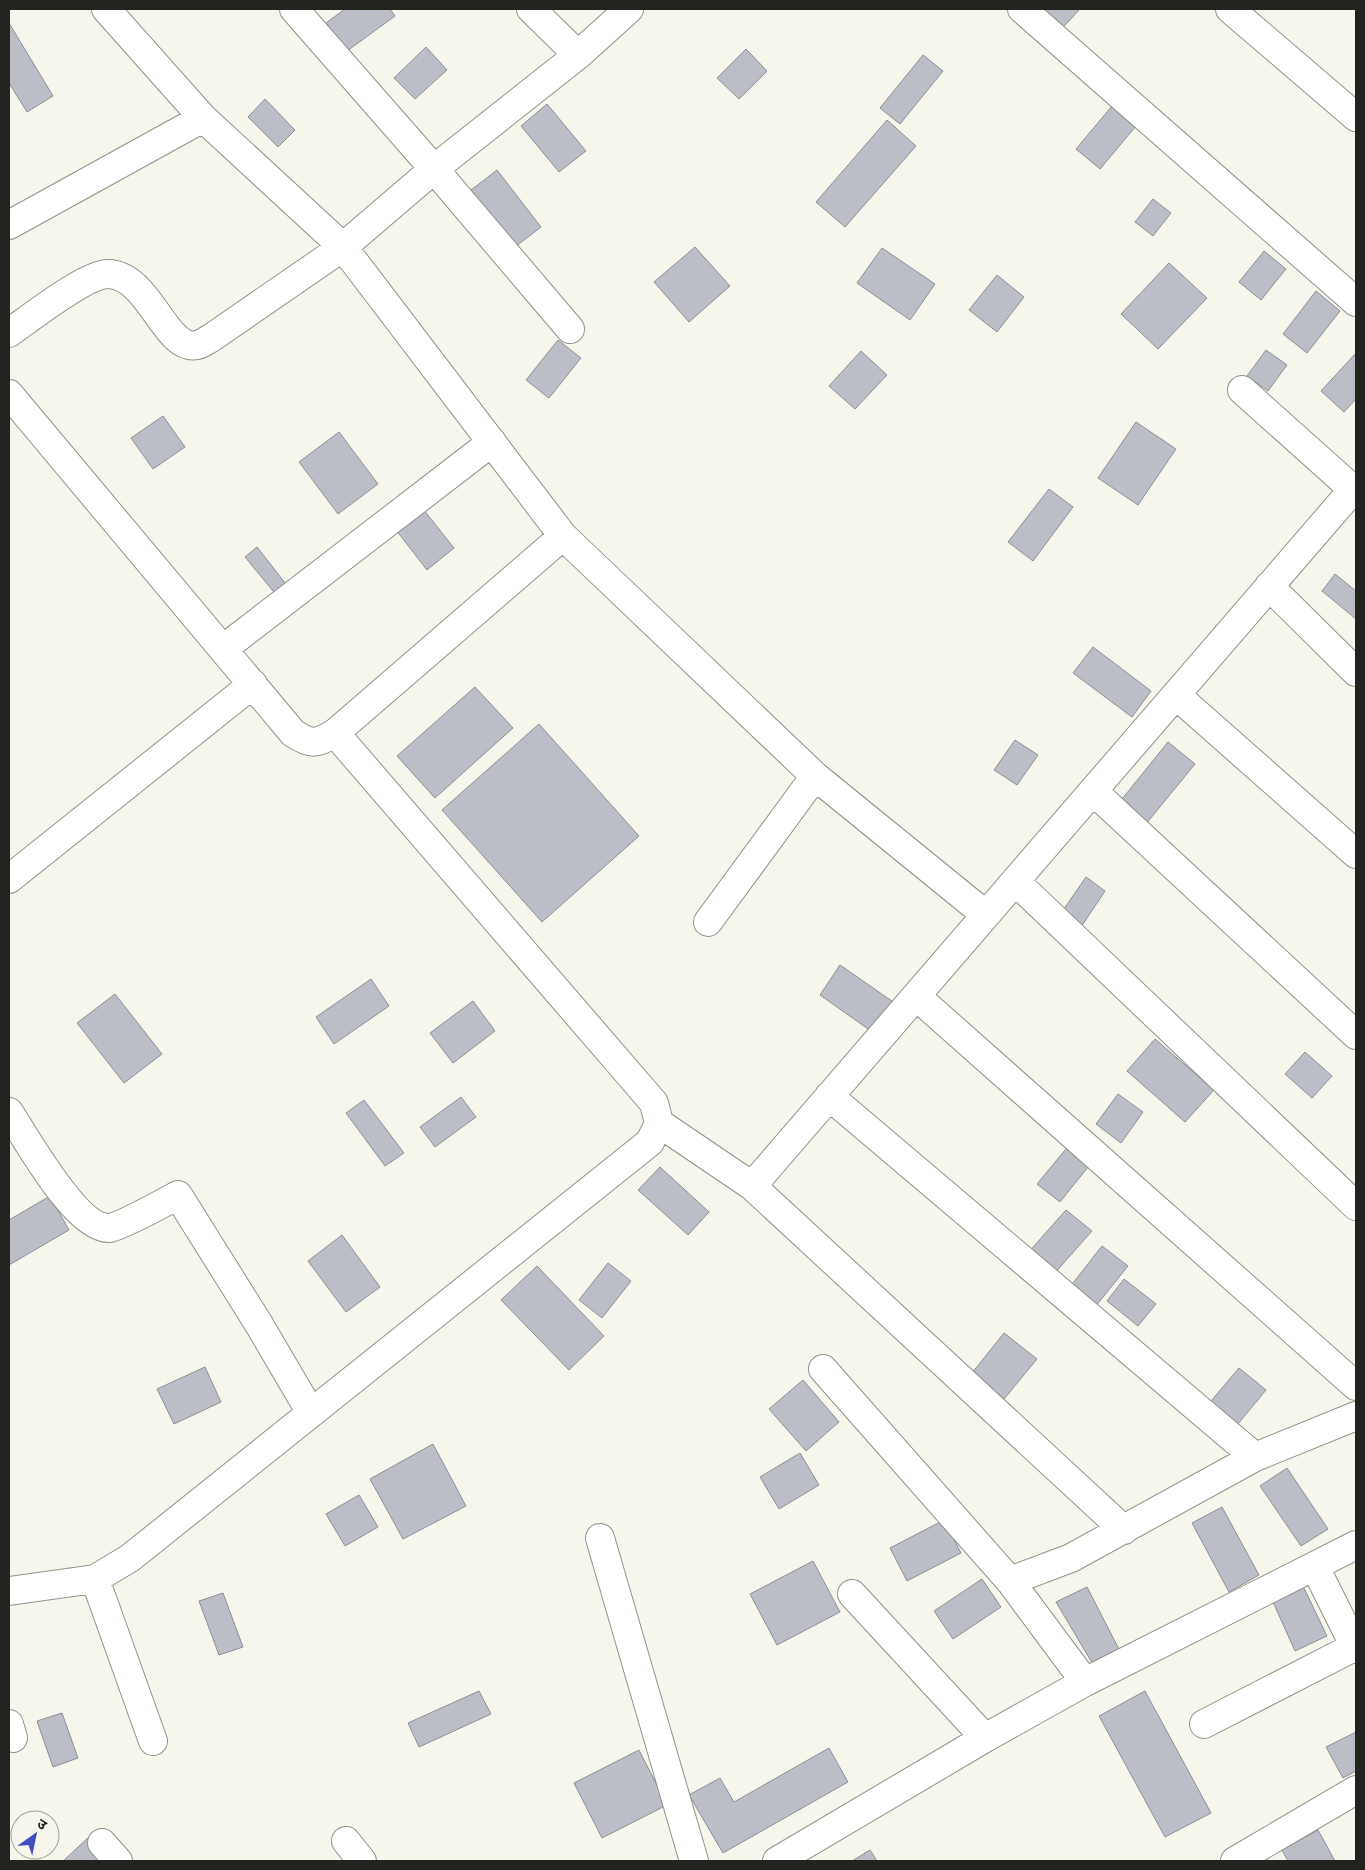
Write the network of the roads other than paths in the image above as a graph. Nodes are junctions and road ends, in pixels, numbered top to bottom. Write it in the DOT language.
graph roads {
  1 [pos="106,9"];
  2 [pos="294,9"];
  3 [pos="530,9"];
  4 [pos="629,9"];
  5 [pos="1022,9"];
  6 [pos="1230,9"];
  7 [pos="578,56"];
  8 [pos="1356,117"];
  9 [pos="203,118"];
  10 [pos="434,169"];
  11 [pos="9,225"];
  12 [pos="344,247"];
  13 [pos="1356,302"];
  14 [pos="570,329"];
  15 [pos="9,333"];
  16 [pos="1242,390"];
  17 [pos="9,394"];
  18 [pos="492,442"];
  19 [pos="1355,489"];
  20 [pos="563,536"];
  21 [pos="1269,586"];
  22 [pos="223,649"];
  23 [pos="1356,672"];
  24 [pos="253,684"];
  25 [pos="1176,695"];
  26 [pos="335,733"];
  27 [pos="815,776"];
  28 [pos="1093,791"];
  29 [pos="1356,854"];
  30 [pos="9,879"];
  31 [pos="1015,881"];
  32 [pos="986,915"];
  33 [pos="708,922"];
  34 [pos="916,996"];
  35 [pos="1356,1035"];
  36 [pos="829,1096"];
  37 [pos="9,1112"];
  38 [pos="659,1123"];
  39 [pos="752,1186"];
  40 [pos="1356,1206"];
  41 [pos="823,1369"];
  42 [pos="1356,1386"];
  43 [pos="311,1413"];
  44 [pos="1356,1416"];
  45 [pos="1254,1457"];
  46 [pos="1124,1530"];
  47 [pos="600,1538"];
  48 [pos="1356,1545"];
  49 [pos="1315,1567"];
  50 [pos="95,1579"];
  51 [pos="1010,1581"];
  52 [pos="9,1591"];
  53 [pos="852,1594"];
  54 [pos="1356,1647"];
  55 [pos="1085,1682"];
  56 [pos="1204,1724"];
  57 [pos="985,1738"];
  58 [pos="153,1741"];
  59 [pos="1356,1790"];
  60 [pos="694,1861"];
  61 [pos="777,1861"];
  62 [pos="1235,1861"];
  1 -- 9 [label="street"];
  2 -- 10 [label="street"];
  3 -- 7 [label="street"];
  4 -- 7 [label="street"];
  5 -- 13 [label="street"];
  6 -- 8 [label="street"];
  7 -- 10 [label="street"];
  9 -- 11 [label="street"];
  9 -- 12 [label="street"];
  10 -- 12 [label="street"];
  10 -- 14 [label="street"];
  12 -- 15 [label="street"];
  12 -- 18 [label="street"];
  16 -- 19 [label="street"];
  17 -- 22 [label="street"];
  18 -- 20 [label="street"];
  18 -- 22 [label="street"];
  19 -- 21 [label="street"];
  20 -- 26 [label="street"];
  20 -- 27 [label="street"];
  21 -- 23 [label="street"];
  21 -- 25 [label="street"];
  22 -- 24 [label="street"];
  24 -- 26 [label="street"];
  24 -- 30 [label="street"];
  25 -- 28 [label="street"];
  25 -- 29 [label="street"];
  26 -- 38 [label="street"];
  27 -- 32 [label="street"];
  27 -- 33 [label="street"];
  28 -- 31 [label="street"];
  28 -- 35 [label="street"];
  31 -- 32 [label="street"];
  31 -- 40 [label="street"];
  32 -- 34 [label="street"];
  34 -- 36 [label="street"];
  34 -- 42 [label="street"];
  36 -- 39 [label="street"];
  36 -- 45 [label="street"];
  37 -- 43 [label="street"];
  38 -- 39 [label="street"];
  38 -- 43 [label="street"];
  39 -- 46 [label="street"];
  41 -- 51 [label="street"];
  43 -- 50 [label="street"];
  44 -- 45 [label="street"];
  45 -- 46 [label="street"];
  46 -- 51 [label="street"];
  47 -- 60 [label="street"];
  48 -- 49 [label="street"];
  49 -- 54 [label="street"];
  49 -- 55 [label="street"];
  50 -- 52 [label="street"];
  50 -- 58 [label="street"];
  51 -- 55 [label="street"];
  53 -- 57 [label="street"];
  54 -- 56 [label="street"];
  55 -- 57 [label="street"];
  57 -- 61 [label="street"];
  59 -- 62 [label="street"];
}
